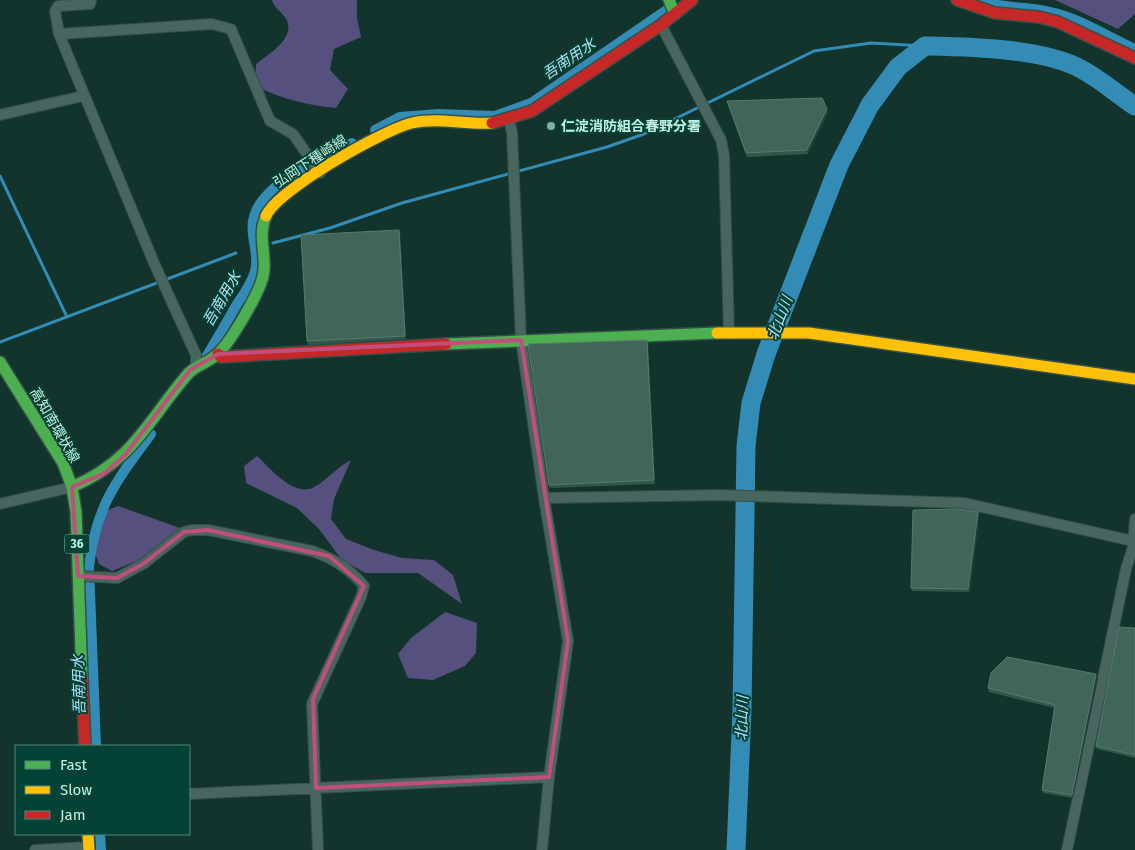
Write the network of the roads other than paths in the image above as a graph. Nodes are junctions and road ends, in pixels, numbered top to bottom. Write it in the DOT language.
graph roads {
  1 [pos="91,0"];
  2 [pos="669,0"];
  3 [pos="692,0"];
  4 [pos="957,0"];
  5 [pos="674,14"];
  6 [pos="661,25"];
  7 [pos="59,34"];
  8 [pos="1135,58"];
  9 [pos="83,96"];
  10 [pos="0,115"];
  11 [pos="509,120"];
  12 [pos="318,171"];
  13 [pos="729,334"];
  14 [pos="521,340"];
  15 [pos="213,357"];
  16 [pos="0,362"];
  17 [pos="197,367"];
  18 [pos="1135,379"];
  19 [pos="72,487"];
  20 [pos="544,498"];
  21 [pos="0,504"];
  22 [pos="1135,520"];
  23 [pos="1133,548"];
  24 [pos="86,577"];
  25 [pos="85,745"];
  26 [pos="549,777"];
  27 [pos="316,788"];
  28 [pos="190,794"];
  29 [pos="88,835"];
  30 [pos="89,849"];
  31 [pos="35,850"];
  32 [pos="318,850"];
  33 [pos="542,850"];
  34 [pos="1067,850"];
  1 -- 7 [label="street"];
  2 -- 5 [label="main road"];
  3 -- 5 [label="main road, 弘岡下種崎線"];
  4 -- 8 [label="main road"];
  5 -- 6 [label="main road, 弘岡下種崎線"];
  6 -- 11 [label="main road, 弘岡下種崎線"];
  6 -- 13 [label="street"];
  7 -- 9 [label="street"];
  7 -- 12 [label="street"];
  9 -- 10 [label="street"];
  9 -- 17 [label="street"];
  11 -- 12 [label="main road, 弘岡下種崎線"];
  11 -- 14 [label="street"];
  12 -- 15 [label="main road, 弘岡下種崎線"];
  13 -- 14 [label="main road"];
  13 -- 18 [label="main road"];
  14 -- 15 [label="main road"];
  14 -- 20 [label="street"];
  15 -- 17 [label="main road"];
  16 -- 19 [label="main road, 高知南環状線 / 36"];
  17 -- 19 [label="main road"];
  19 -- 21 [label="street"];
  19 -- 24 [label="main road, 高知南環状線 / 36"];
  20 -- 23 [label="street"];
  20 -- 26 [label="street"];
  22 -- 23 [label="street"];
  23 -- 34 [label="street"];
  24 -- 25 [label="main road, 高知南環状線 / 36"];
  24 -- 27 [label="street"];
  26 -- 27 [label="street"];
  26 -- 33 [label="street"];
  27 -- 28 [label="street"];
  27 -- 32 [label="street"];
  29 -- 30 [label="main road"];
  30 -- 31 [label="street"];
}
